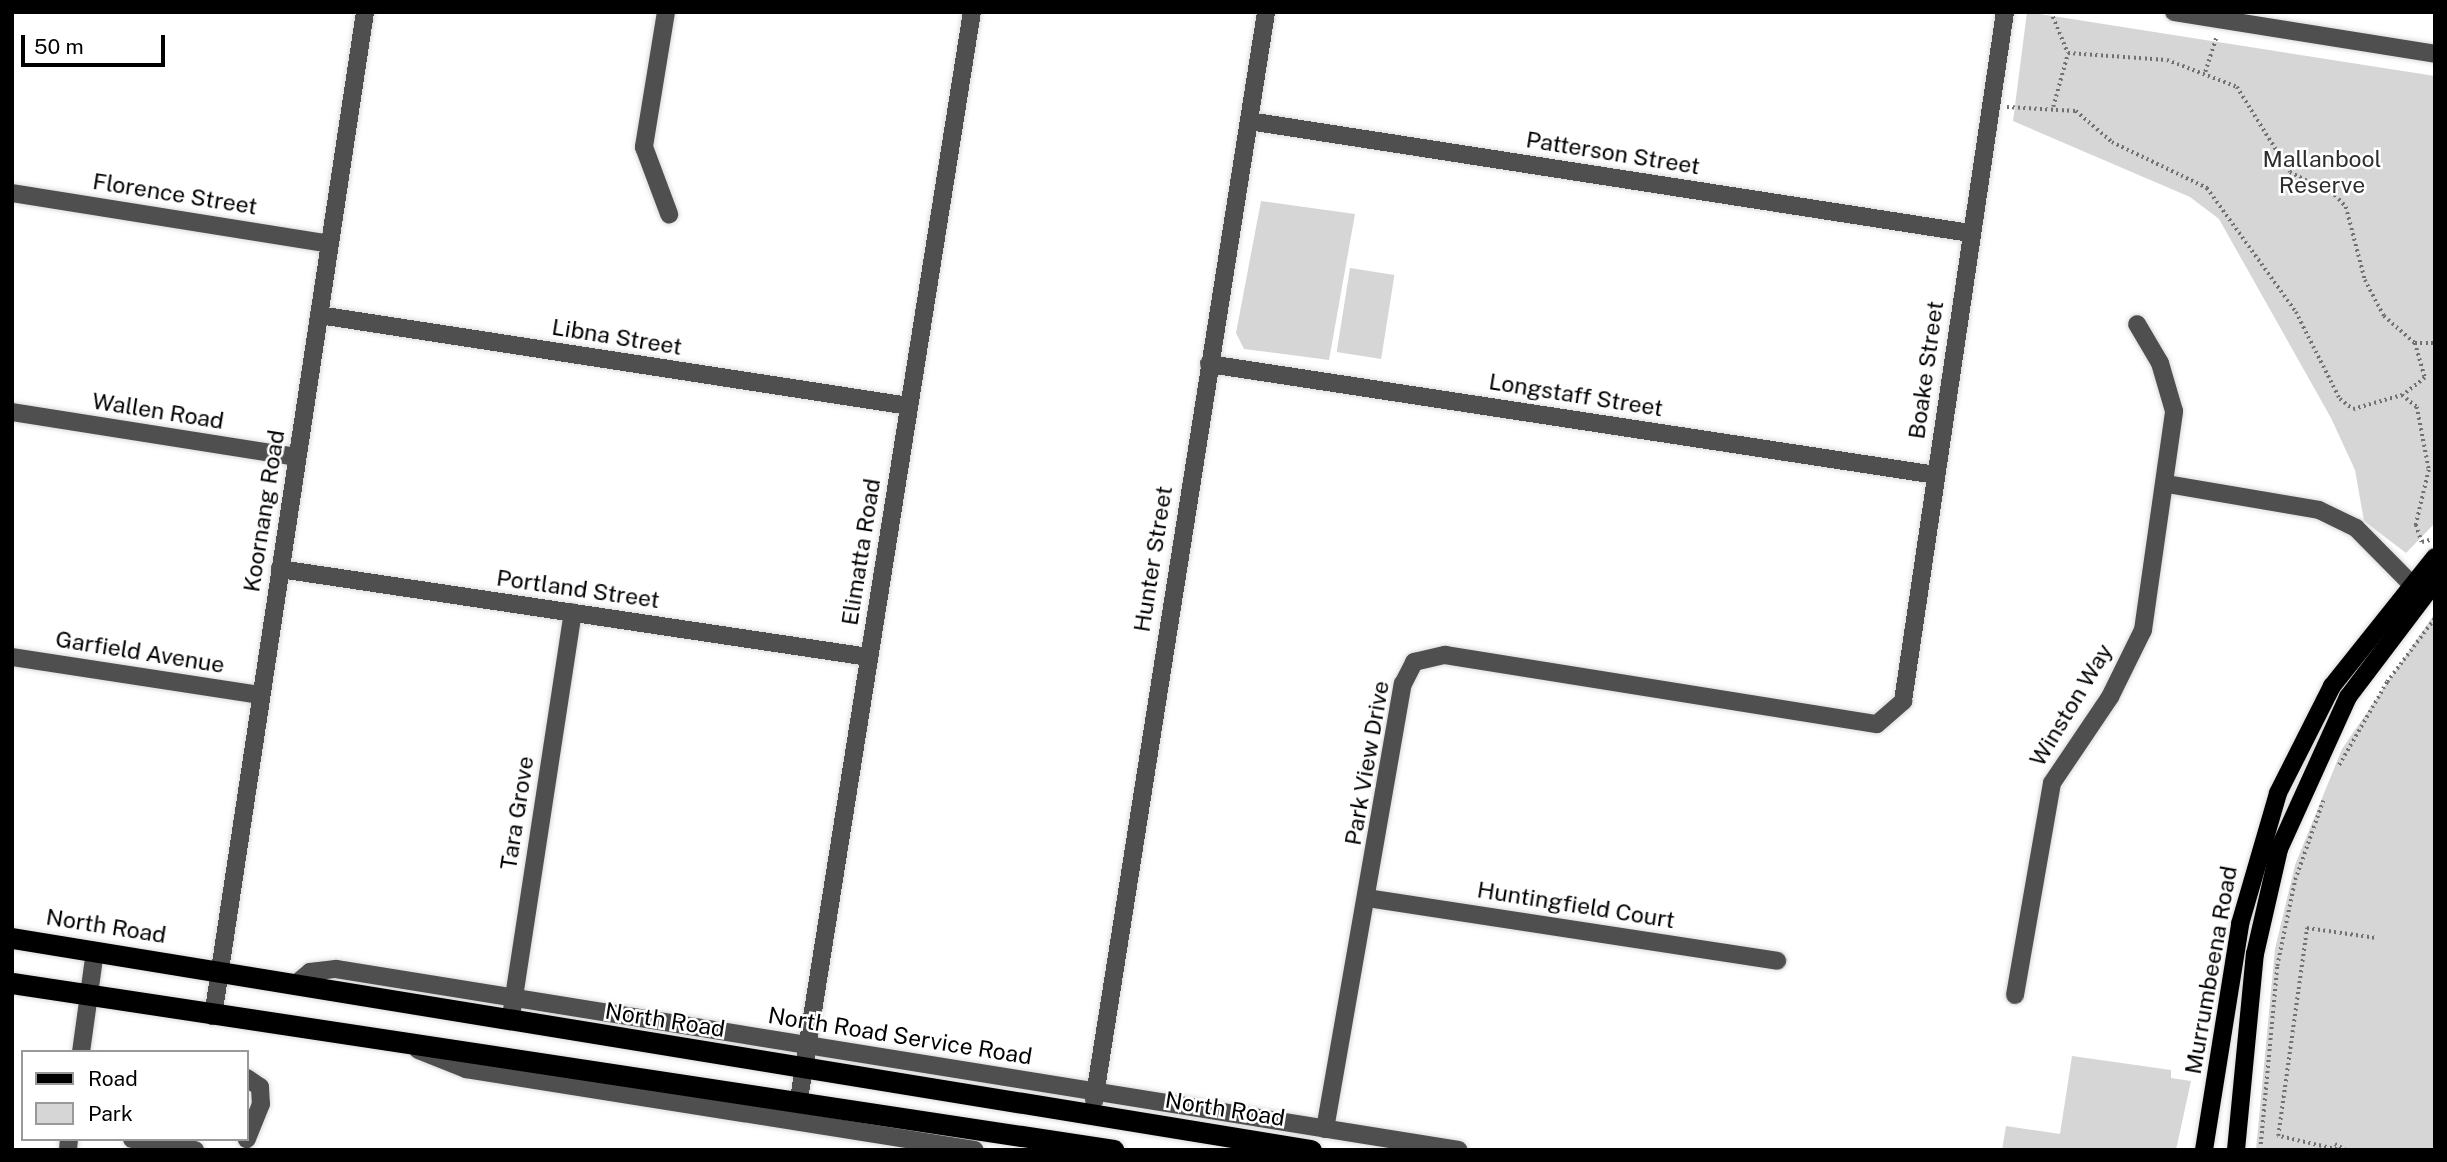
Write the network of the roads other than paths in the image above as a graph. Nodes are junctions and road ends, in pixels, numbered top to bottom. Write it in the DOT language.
graph roads {
  1 [pos="365,12"];
  2 [pos="666,12"];
  3 [pos="972,12"];
  4 [pos="1266,12"];
  5 [pos="2006,12"];
  6 [pos="2174,12"];
  7 [pos="2221,16"];
  8 [pos="2435,54"];
  9 [pos="1249,121"];
  10 [pos="12,193"];
  11 [pos="669,214"];
  12 [pos="1970,233"];
  13 [pos="329,244"];
  14 [pos="319,316"];
  15 [pos="2137,324"];
  16 [pos="1209,364"];
  17 [pos="909,406"];
  18 [pos="12,412"];
  19 [pos="296,457"];
  20 [pos="1936,475"];
  21 [pos="2167,484"];
  22 [pos="2435,557"];
  23 [pos="280,569"];
  24 [pos="2423,587"];
  25 [pos="573,613"];
  26 [pos="12,657"];
  27 [pos="869,657"];
  28 [pos="260,695"];
  29 [pos="1877,724"];
  30 [pos="1367,898"];
  31 [pos="12,938"];
  32 [pos="95,951"];
  33 [pos="1777,961"];
  34 [pos="220,971"];
  35 [pos="12,983"];
  36 [pos="297,983"];
  37 [pos="2015,995"];
  38 [pos="89,998"];
  39 [pos="514,999"];
  40 [pos="212,1017"];
  41 [pos="510,1022"];
  42 [pos="398,1043"];
  43 [pos="808,1046"];
  44 [pos="82,1050"];
  45 [pos="804,1068"];
  46 [pos="248,1079"];
  47 [pos="1095,1091"];
  48 [pos="799,1099"];
  49 [pos="1091,1114"];
  50 [pos="1325,1129"];
  51 [pos="248,1136"];
  52 [pos="143,1141"];
  53 [pos="1305,1149"];
  54 [pos="195,1150"];
  55 [pos="975,1150"];
  56 [pos="1113,1150"];
  57 [pos="1458,1150"];
  58 [pos="2204,1150"];
  59 [pos="2236,1150"];
  1 -- 13 [label="street, Koornang Road"];
  2 -- 11 [label="street"];
  3 -- 17 [label="street, Elimatta Road"];
  4 -- 9 [label="street, Hunter Street"];
  5 -- 12 [label="street, Boake Street"];
  6 -- 7 [label="street"];
  7 -- 8 [label="street"];
  9 -- 12 [label="street, Patterson Street"];
  9 -- 16 [label="street, Hunter Street"];
  10 -- 13 [label="street, Florence Street"];
  12 -- 20 [label="street, Boake Street"];
  13 -- 14 [label="street, Koornang Road"];
  14 -- 17 [label="street, Libna Street"];
  14 -- 19 [label="street, Koornang Road"];
  15 -- 21 [label="street, Winston Way"];
  16 -- 20 [label="street, Longstaff Street"];
  16 -- 47 [label="street, Hunter Street"];
  17 -- 27 [label="street, Elimatta Road"];
  18 -- 19 [label="street, Wallen Road"];
  19 -- 23 [label="street, Koornang Road"];
  20 -- 29 [label="street, Boake Street"];
  21 -- 24 [label="street"];
  21 -- 37 [label="street, Winston Way"];
  22 -- 24 [label="main road, Murrumbeena Road"];
  23 -- 25 [label="street, Portland Street"];
  23 -- 28 [label="street, Koornang Road"];
  24 -- 58 [label="main road, Murrumbeena Road"];
  24 -- 59 [label="main road, Murrumbeena Road"];
  25 -- 27 [label="street, Portland Street"];
  25 -- 39 [label="street, Tara Grove"];
  26 -- 28 [label="street, Garfield Avenue"];
  27 -- 43 [label="street, Elimatta Road"];
  28 -- 34 [label="street, Koornang Road"];
  29 -- 30 [label="street, Park View Drive"];
  30 -- 33 [label="street, Huntingfield Court"];
  30 -- 50 [label="street, Park View Drive"];
  31 -- 32 [label="highway, North Road"];
  32 -- 34 [label="highway, North Road"];
  32 -- 38 [label="street"];
  34 -- 36 [label="highway, North Road"];
  34 -- 40 [label="street, Koornang Road"];
  35 -- 38 [label="highway"];
  36 -- 39 [label="street, North Road Service Road"];
  36 -- 41 [label="highway, North Road"];
  38 -- 40 [label="highway"];
  38 -- 44 [label="street"];
  39 -- 41 [label="street, Tara Grove"];
  39 -- 43 [label="street, North Road Service Road"];
  40 -- 42 [label="highway"];
  41 -- 45 [label="highway, North Road"];
  42 -- 48 [label="highway"];
  42 -- 55 [label="street"];
  43 -- 45 [label="street, Elimatta Road"];
  43 -- 47 [label="street, North Road Service Road"];
  45 -- 48 [label="street, Elimatta Road"];
  45 -- 49 [label="highway, North Road"];
  46 -- 51 [label="street"];
  47 -- 49 [label="street, Hunter Street"];
  47 -- 50 [label="street, North Road Service Road"];
  48 -- 56 [label="highway"];
  49 -- 53 [label="highway, North Road"];
  50 -- 57 [label="street, North Road Service Road"];
  52 -- 54 [label="street"];
}
